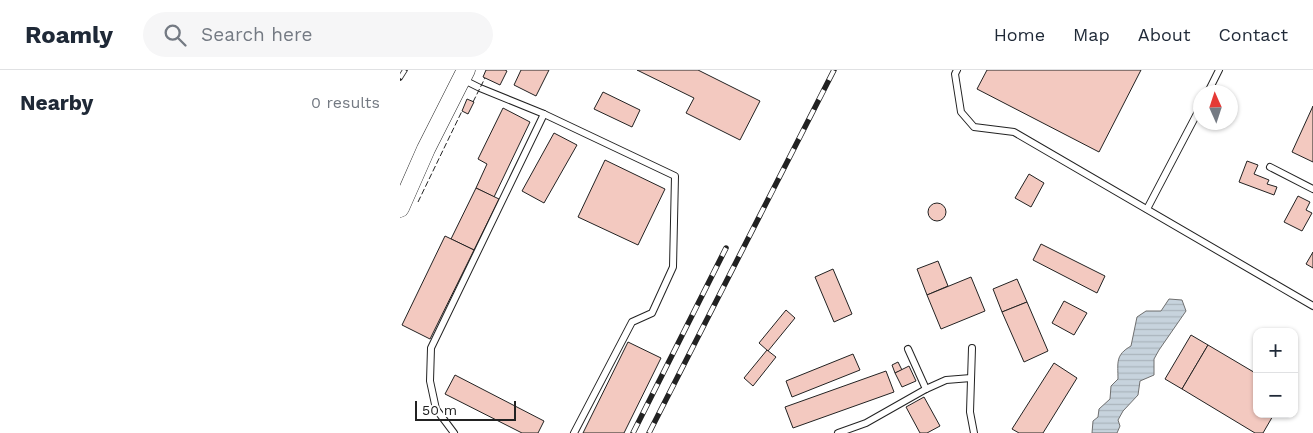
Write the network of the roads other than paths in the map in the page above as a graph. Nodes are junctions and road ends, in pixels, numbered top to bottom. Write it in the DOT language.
graph roads {
  1 [pos="957,70"];
  2 [pos="1219,70"];
  3 [pos="464,74"];
  4 [pos="1212,85"];
  5 [pos="544,114"];
  6 [pos="1193,120"];
  7 [pos="1270,167"];
  8 [pos="1313,188"];
  9 [pos="400,208"];
  10 [pos="1147,210"];
  11 [pos="1313,306"];
  12 [pos="972,348"];
  13 [pos="908,350"];
  14 [pos="971,378"];
  15 [pos="926,389"];
  16 [pos="454,433"];
  17 [pos="574,433"];
  18 [pos="838,433"];
  19 [pos="974,433"];
  1 -- 10 [label="lane"];
  2 -- 4 [label="lane"];
  3 -- 5 [label="lane"];
  3 -- 9 [label="street"];
  5 -- 16 [label="lane"];
  5 -- 17 [label="lane"];
  6 -- 10 [label="lane"];
  7 -- 8 [label="lane"];
  10 -- 11 [label="lane"];
  12 -- 14 [label="lane"];
  13 -- 15 [label="lane"];
  14 -- 15 [label="lane"];
  14 -- 19 [label="lane"];
  15 -- 18 [label="lane"];
}
